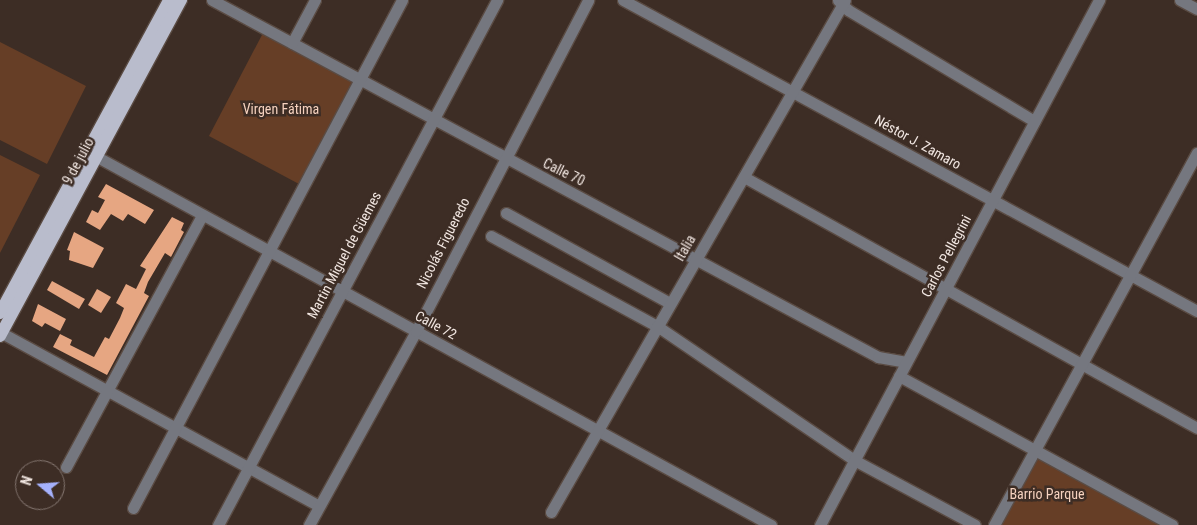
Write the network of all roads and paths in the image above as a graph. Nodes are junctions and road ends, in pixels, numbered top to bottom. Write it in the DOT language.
graph roads {
  1 [pos="169,0"];
  2 [pos="182,0"];
  3 [pos="212,0"];
  4 [pos="315,0"];
  5 [pos="402,0"];
  6 [pos="497,0"];
  7 [pos="588,0"];
  8 [pos="623,0"];
  9 [pos="1099,0"];
  10 [pos="1180,0"];
  11 [pos="842,1"];
  12 [pos="1197,9"];
  13 [pos="292,43"];
  14 [pos="359,79"];
  15 [pos="793,91"];
  16 [pos="433,119"];
  17 [pos="1034,121"];
  18 [pos="92,154"];
  19 [pos="1197,155"];
  20 [pos="503,158"];
  21 [pos="744,177"];
  22 [pos="992,200"];
  23 [pos="506,213"];
  24 [pos="202,215"];
  25 [pos="491,236"];
  26 [pos="268,251"];
  27 [pos="696,259"];
  28 [pos="1129,274"];
  29 [pos="946,289"];
  30 [pos="342,291"];
  31 [pos="670,303"];
  32 [pos="1197,311"];
  33 [pos="0,313"];
  34 [pos="657,326"];
  35 [pos="416,331"];
  36 [pos="0,334"];
  37 [pos="906,362"];
  38 [pos="1080,363"];
  39 [pos="899,376"];
  40 [pos="107,391"];
  41 [pos="176,427"];
  42 [pos="1197,428"];
  43 [pos="598,429"];
  44 [pos="1033,450"];
  45 [pos="854,460"];
  46 [pos="66,467"];
  47 [pos="248,467"];
  48 [pos="319,506"];
  49 [pos="133,508"];
  50 [pos="551,512"];
  51 [pos="218,525"];
  52 [pos="309,525"];
  53 [pos="771,525"];
  54 [pos="820,525"];
  55 [pos="975,525"];
  56 [pos="994,525"];
  57 [pos="1172,525"];
  1 -- 18 [label="main road, 9 de julio"];
  2 -- 18 [label="main road, 9 de julio"];
  3 -- 13 [label="street, Calle 70"];
  4 -- 13 [label="street"];
  5 -- 14 [label="street"];
  6 -- 16 [label="street, Martin Miguel de Güemes"];
  7 -- 20 [label="street, Nicolás Figueredo"];
  8 -- 15 [label="street, Néstor J. Zamaro"];
  9 -- 17 [label="street, Carlos Pellegrini"];
  10 -- 12 [label="street"];
  11 -- 15 [label="street, Italia"];
  11 -- 17 [label="street"];
  13 -- 14 [label="street, Calle 70"];
  14 -- 16 [label="street, Calle 70"];
  14 -- 26 [label="street"];
  15 -- 21 [label="street, Italia"];
  15 -- 22 [label="street, Néstor J. Zamaro"];
  16 -- 20 [label="street, Calle 70"];
  16 -- 30 [label="street, Martin Miguel de Güemes"];
  17 -- 22 [label="street, Carlos Pellegrini"];
  18 -- 24 [label="street, Calle 72"];
  18 -- 33 [label="main road, 9 de julio"];
  18 -- 36 [label="main road, 9 de julio"];
  19 -- 28 [label="street"];
  20 -- 27 [label="street, Calle 70"];
  20 -- 35 [label="street, Nicolás Figueredo"];
  21 -- 27 [label="street, Italia"];
  21 -- 29 [label="street"];
  22 -- 28 [label="street, Néstor J. Zamaro"];
  22 -- 29 [label="street, Carlos Pellegrini"];
  23 -- 31 [label="street"];
  24 -- 26 [label="street, Calle 72"];
  24 -- 40 [label="street"];
  25 -- 34 [label="street"];
  26 -- 30 [label="street, Calle 72"];
  26 -- 41 [label="street"];
  27 -- 31 [label="street, Italia"];
  27 -- 37 [label="street, Calle 70"];
  28 -- 32 [label="street, Néstor J. Zamaro"];
  28 -- 38 [label="street"];
  29 -- 37 [label="street, Carlos Pellegrini"];
  29 -- 38 [label="street"];
  30 -- 35 [label="street, Calle 72"];
  30 -- 47 [label="street, Martin Miguel de Güemes"];
  31 -- 34 [label="street, Italia"];
  34 -- 43 [label="street, Italia"];
  34 -- 45 [label="street"];
  35 -- 43 [label="street, Calle 72"];
  35 -- 48 [label="street, Nicolás Figueredo"];
  36 -- 40 [label="street"];
  37 -- 39 [label="street, Carlos Pellegrini"];
  38 -- 42 [label="street"];
  38 -- 44 [label="street"];
  39 -- 44 [label="street"];
  39 -- 45 [label="street, Carlos Pellegrini"];
  40 -- 41 [label="street"];
  40 -- 46 [label="street"];
  41 -- 47 [label="street"];
  41 -- 49 [label="street"];
  43 -- 50 [label="street, Italia"];
  43 -- 53 [label="street, Calle 72"];
  44 -- 56 [label="street"];
  44 -- 57 [label="street"];
  45 -- 54 [label="street, Carlos Pellegrini"];
  45 -- 55 [label="street"];
  47 -- 48 [label="street"];
  47 -- 51 [label="street, Martin Miguel de Güemes"];
  48 -- 52 [label="street, Nicolás Figueredo"];
}
